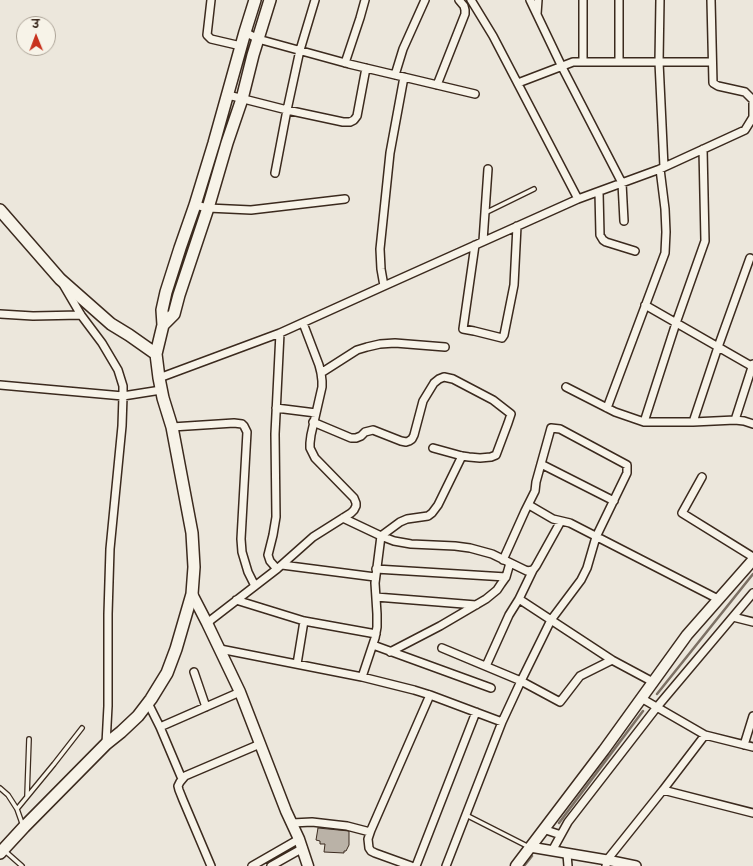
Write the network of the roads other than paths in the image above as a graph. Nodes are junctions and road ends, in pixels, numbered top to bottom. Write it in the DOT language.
graph roads {
  1 [pos="211,0"];
  2 [pos="255,0"];
  3 [pos="270,0"];
  4 [pos="315,0"];
  5 [pos="365,0"];
  6 [pos="425,0"];
  7 [pos="459,0"];
  8 [pos="471,0"];
  9 [pos="530,0"];
  10 [pos="538,0"];
  11 [pos="583,0"];
  12 [pos="619,0"];
  13 [pos="660,0"];
  14 [pos="711,0"];
  15 [pos="537,16"];
  16 [pos="245,32"];
  17 [pos="258,39"];
  18 [pos="241,46"];
  19 [pos="300,50"];
  20 [pos="345,62"];
  21 [pos="583,62"];
  22 [pos="619,62"];
  23 [pos="659,62"];
  24 [pos="712,62"];
  25 [pos="562,67"];
  26 [pos="366,68"];
  27 [pos="395,75"];
  28 [pos="404,77"];
  29 [pos="518,83"];
  30 [pos="437,84"];
  31 [pos="475,94"];
  32 [pos="228,95"];
  33 [pos="242,99"];
  34 [pos="287,110"];
  35 [pos="703,150"];
  36 [pos="662,168"];
  37 [pos="488,169"];
  38 [pos="275,173"];
  39 [pos="622,183"];
  40 [pos="534,189"];
  41 [pos="599,192"];
  42 [pos="344,198"];
  43 [pos="578,200"];
  44 [pos="195,205"];
  45 [pos="208,208"];
  46 [pos="0,210"];
  47 [pos="485,213"];
  48 [pos="624,221"];
  49 [pos="518,226"];
  50 [pos="483,241"];
  51 [pos="475,245"];
  52 [pos="635,251"];
  53 [pos="750,258"];
  54 [pos="60,279"];
  55 [pos="384,286"];
  56 [pos="645,305"];
  57 [pos="0,314"];
  58 [pos="81,315"];
  59 [pos="302,323"];
  60 [pos="676,323"];
  61 [pos="163,325"];
  62 [pos="280,333"];
  63 [pos="445,347"];
  64 [pos="718,347"];
  65 [pos="156,354"];
  66 [pos="753,366"];
  67 [pos="321,373"];
  68 [pos="159,378"];
  69 [pos="0,385"];
  70 [pos="566,387"];
  71 [pos="161,390"];
  72 [pos="124,396"];
  73 [pos="276,408"];
  74 [pos="607,408"];
  75 [pos="316,413"];
  76 [pos="735,420"];
  77 [pos="313,422"];
  78 [pos="644,422"];
  79 [pos="693,422"];
  80 [pos="753,424"];
  81 [pos="172,427"];
  82 [pos="433,448"];
  83 [pos="462,456"];
  84 [pos="541,464"];
  85 [pos="702,477"];
  86 [pos="614,501"];
  87 [pos="529,505"];
  88 [pos="343,518"];
  89 [pos="561,521"];
  90 [pos="380,536"];
  91 [pos="596,537"];
  92 [pos="753,558"];
  93 [pos="507,561"];
  94 [pos="279,567"];
  95 [pos="533,570"];
  96 [pos="376,573"];
  97 [pos="506,577"];
  98 [pos="255,586"];
  99 [pos="753,593"];
  100 [pos="192,594"];
  101 [pos="376,597"];
  102 [pos="519,599"];
  103 [pos="718,599"];
  104 [pos="236,600"];
  105 [pos="476,605"];
  106 [pos="733,617"];
  107 [pos="551,620"];
  108 [pos="304,621"];
  109 [pos="753,622"];
  110 [pos="207,623"];
  111 [pos="376,634"];
  112 [pos="373,645"];
  113 [pos="442,648"];
  114 [pos="220,649"];
  115 [pos="390,652"];
  116 [pos="612,660"];
  117 [pos="297,664"];
  118 [pos="486,666"];
  119 [pos="194,672"];
  120 [pos="362,677"];
  121 [pos="521,681"];
  122 [pos="653,682"];
  123 [pos="491,688"];
  124 [pos="240,692"];
  125 [pos="430,695"];
  126 [pos="641,698"];
  127 [pos="148,703"];
  128 [pos="206,707"];
  129 [pos="657,708"];
  130 [pos="476,712"];
  131 [pos="753,716"];
  132 [pos="502,722"];
  133 [pos="160,727"];
  134 [pos="82,728"];
  135 [pos="705,734"];
  136 [pos="29,740"];
  137 [pos="106,744"];
  138 [pos="260,744"];
  139 [pos="744,745"];
  140 [pos="753,747"];
  141 [pos="182,779"];
  142 [pos="0,788"];
  143 [pos="663,790"];
  144 [pos="27,797"];
  145 [pos="16,809"];
  146 [pos="753,813"];
  147 [pos="466,815"];
  148 [pos="292,823"];
  149 [pos="24,827"];
  150 [pos="544,829"];
  151 [pos="370,832"];
  152 [pos="561,835"];
  153 [pos="301,844"];
  154 [pos="530,847"];
  155 [pos="552,851"];
  156 [pos="2,852"];
  157 [pos="567,854"];
  158 [pos="607,863"];
  159 [pos="22,866"];
  160 [pos="211,866"];
  161 [pos="252,866"];
  162 [pos="271,866"];
  163 [pos="308,866"];
  164 [pos="411,866"];
  165 [pos="416,866"];
  166 [pos="446,866"];
  167 [pos="516,866"];
  168 [pos="568,866"];
  169 [pos="636,866"];
  1 -- 18 [label="street"];
  2 -- 16 [label="main road"];
  3 -- 17 [label="main road"];
  4 -- 19 [label="street"];
  5 -- 20 [label="street"];
  6 -- 27 [label="street"];
  7 -- 30 [label="street"];
  8 -- 29 [label="street"];
  9 -- 15 [label="street"];
  10 -- 15 [label="street"];
  11 -- 21 [label="street"];
  12 -- 22 [label="street"];
  13 -- 23 [label="street"];
  14 -- 24 [label="street"];
  15 -- 25 [label="street"];
  16 -- 17 [label="street"];
  16 -- 18 [label="main road"];
  17 -- 19 [label="street"];
  17 -- 33 [label="main road"];
  18 -- 32 [label="main road"];
  19 -- 20 [label="street"];
  19 -- 34 [label="street"];
  20 -- 26 [label="street"];
  21 -- 22 [label="street"];
  21 -- 25 [label="street"];
  22 -- 23 [label="street"];
  23 -- 24 [label="street"];
  23 -- 36 [label="street"];
  24 -- 35 [label="street"];
  25 -- 29 [label="street"];
  25 -- 39 [label="street"];
  26 -- 27 [label="street"];
  26 -- 34 [label="street"];
  27 -- 28 [label="street"];
  28 -- 30 [label="street"];
  28 -- 55 [label="street"];
  29 -- 43 [label="street"];
  30 -- 31 [label="street"];
  32 -- 33 [label="street"];
  32 -- 44 [label="main road"];
  33 -- 34 [label="street"];
  33 -- 45 [label="main road"];
  34 -- 38 [label="street"];
  35 -- 36 [label="street"];
  35 -- 60 [label="street"];
  36 -- 39 [label="street"];
  36 -- 56 [label="street"];
  37 -- 47 [label="street"];
  39 -- 41 [label="street"];
  39 -- 48 [label="street"];
  40 -- 47 [label="lane"];
  41 -- 43 [label="street"];
  41 -- 52 [label="street"];
  42 -- 45 [label="street"];
  43 -- 49 [label="street"];
  44 -- 45 [label="street"];
  44 -- 61 [label="main road"];
  45 -- 61 [label="main road"];
  46 -- 54 [label="main road"];
  47 -- 50 [label="street"];
  49 -- 50 [label="street"];
  49 -- 51 [label="street"];
  50 -- 51 [label="street"];
  51 -- 55 [label="street"];
  53 -- 64 [label="street"];
  54 -- 58 [label="street"];
  54 -- 65 [label="main road"];
  55 -- 59 [label="street"];
  56 -- 60 [label="street"];
  56 -- 74 [label="street"];
  57 -- 58 [label="street"];
  58 -- 72 [label="street"];
  59 -- 62 [label="street"];
  59 -- 67 [label="street"];
  60 -- 64 [label="street"];
  60 -- 78 [label="street"];
  61 -- 65 [label="main road"];
  62 -- 68 [label="street"];
  62 -- 73 [label="street"];
  63 -- 67 [label="street"];
  64 -- 66 [label="street"];
  64 -- 79 [label="street"];
  65 -- 68 [label="main road"];
  66 -- 76 [label="street"];
  67 -- 75 [label="street"];
  68 -- 71 [label="main road"];
  69 -- 72 [label="street"];
  70 -- 74 [label="street"];
  71 -- 72 [label="street"];
  71 -- 81 [label="main road"];
  72 -- 137 [label="street"];
  73 -- 75 [label="street"];
  73 -- 94 [label="street"];
  74 -- 78 [label="street"];
  75 -- 77 [label="street"];
  76 -- 79 [label="street"];
  76 -- 80 [label="street"];
  77 -- 83 [label="street"];
  77 -- 88 [label="street"];
  78 -- 79 [label="street"];
  81 -- 98 [label="street"];
  81 -- 100 [label="main road"];
  82 -- 83 [label="street"];
  83 -- 90 [label="street"];
  84 -- 86 [label="street"];
  84 -- 86 [label="street"];
  84 -- 87 [label="street"];
  85 -- 92 [label="street"];
  86 -- 91 [label="street"];
  87 -- 89 [label="street"];
  87 -- 93 [label="street"];
  88 -- 90 [label="street"];
  88 -- 94 [label="street"];
  89 -- 91 [label="street"];
  89 -- 95 [label="street"];
  90 -- 93 [label="street"];
  90 -- 96 [label="street"];
  91 -- 103 [label="street"];
  91 -- 107 [label="street"];
  92 -- 103 [label="main road"];
  93 -- 95 [label="street"];
  93 -- 97 [label="street"];
  94 -- 96 [label="street"];
  94 -- 98 [label="street"];
  95 -- 102 [label="street"];
  96 -- 97 [label="street"];
  96 -- 101 [label="street"];
  97 -- 105 [label="street"];
  98 -- 104 [label="street"];
  99 -- 106 [label="street"];
  100 -- 110 [label="main road"];
  100 -- 127 [label="main road"];
  101 -- 105 [label="street"];
  101 -- 111 [label="street"];
  102 -- 107 [label="street"];
  102 -- 118 [label="street"];
  103 -- 122 [label="main road"];
  104 -- 108 [label="street"];
  104 -- 110 [label="street"];
  105 -- 115 [label="street"];
  106 -- 109 [label="street"];
  106 -- 129 [label="street"];
  107 -- 116 [label="street"];
  107 -- 121 [label="street"];
  108 -- 111 [label="street"];
  108 -- 117 [label="street"];
  110 -- 114 [label="main road"];
  111 -- 112 [label="street"];
  112 -- 115 [label="street"];
  112 -- 120 [label="street"];
  113 -- 118 [label="street"];
  114 -- 117 [label="street"];
  114 -- 124 [label="main road"];
  115 -- 123 [label="street"];
  116 -- 121 [label="street"];
  116 -- 122 [label="street"];
  117 -- 120 [label="street"];
  118 -- 121 [label="street"];
  119 -- 128 [label="street"];
  120 -- 125 [label="street"];
  121 -- 132 [label="street"];
  122 -- 126 [label="main road"];
  124 -- 128 [label="street"];
  124 -- 138 [label="main road"];
  125 -- 130 [label="street"];
  125 -- 151 [label="street"];
  126 -- 129 [label="street"];
  126 -- 150 [label="main road"];
  127 -- 133 [label="street"];
  127 -- 137 [label="main road"];
  128 -- 133 [label="street"];
  129 -- 135 [label="street"];
  129 -- 152 [label="street"];
  130 -- 132 [label="street"];
  130 -- 165 [label="street"];
  131 -- 139 [label="street"];
  132 -- 147 [label="street"];
  133 -- 141 [label="street"];
  134 -- 144 [label="lane"];
  135 -- 139 [label="street"];
  135 -- 143 [label="street"];
  136 -- 144 [label="lane"];
  137 -- 149 [label="main road"];
  138 -- 141 [label="street"];
  138 -- 148 [label="main road"];
  139 -- 140 [label="street"];
  141 -- 160 [label="street"];
  142 -- 145 [label="lane"];
  143 -- 146 [label="street"];
  143 -- 158 [label="street"];
  144 -- 145 [label="lane"];
  145 -- 149 [label="lane"];
  147 -- 154 [label="lane"];
  147 -- 166 [label="street"];
  148 -- 151 [label="street"];
  148 -- 153 [label="main road"];
  149 -- 156 [label="main road"];
  150 -- 152 [label="street"];
  150 -- 154 [label="main road"];
  151 -- 164 [label="street"];
  152 -- 155 [label="street"];
  153 -- 161 [label="street"];
  153 -- 162 [label="street"];
  153 -- 163 [label="main road"];
  154 -- 155 [label="street"];
  154 -- 167 [label="main road"];
  155 -- 157 [label="street"];
  156 -- 159 [label="lane"];
  157 -- 158 [label="street"];
  157 -- 168 [label="street"];
  158 -- 169 [label="street"];
}
